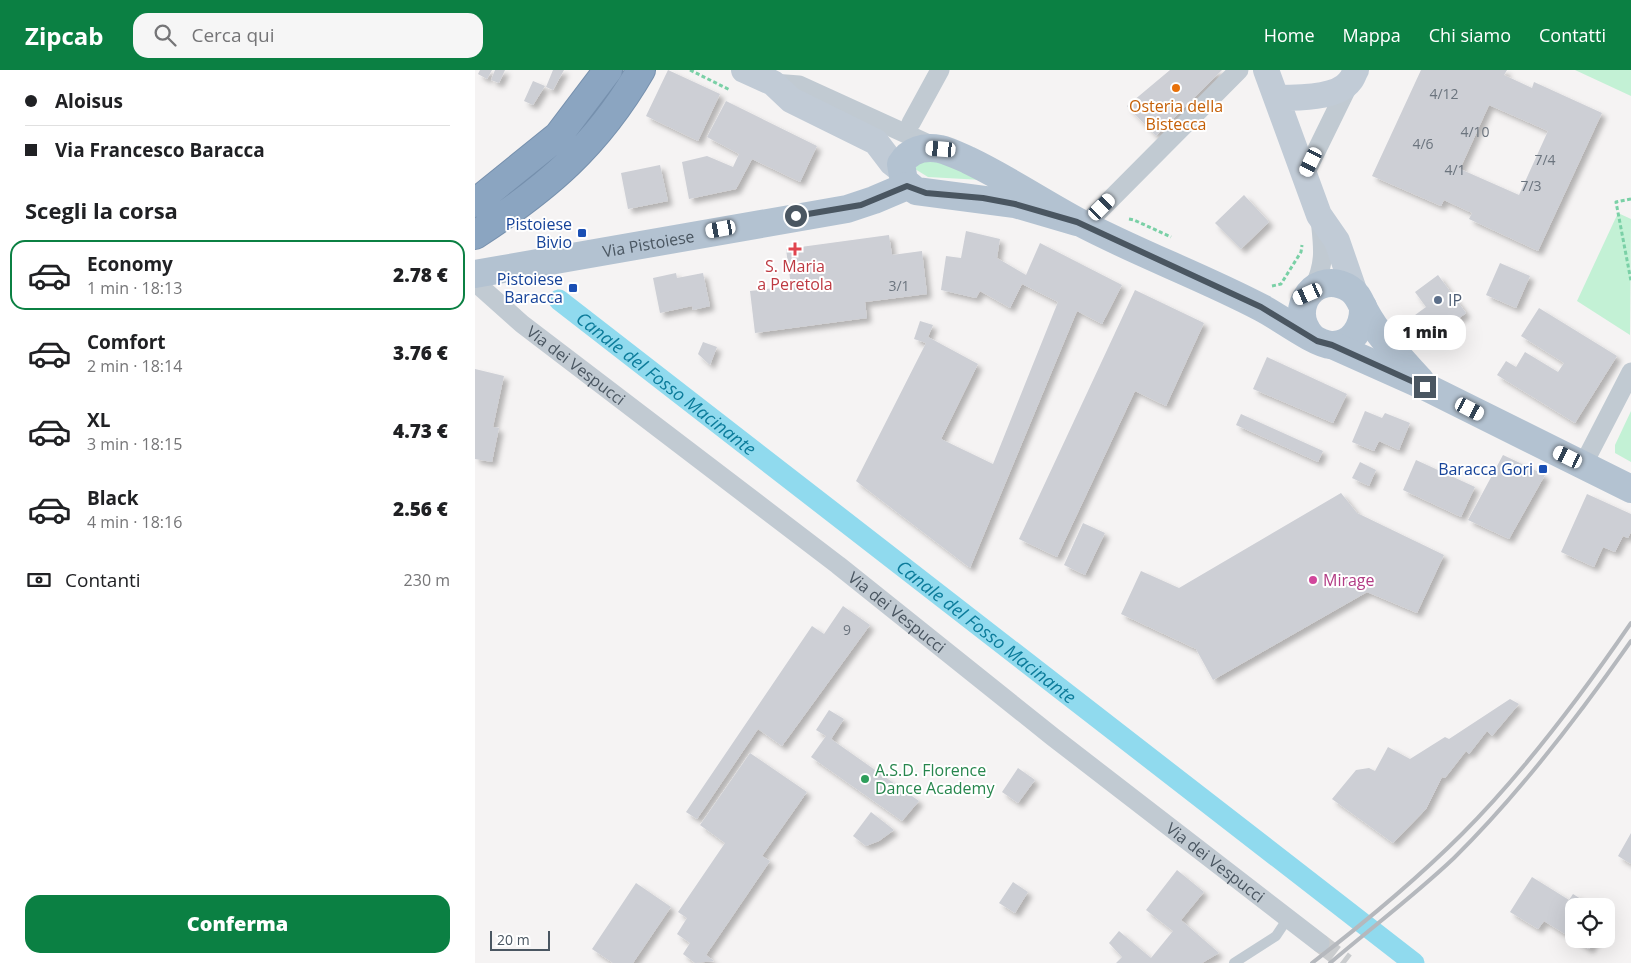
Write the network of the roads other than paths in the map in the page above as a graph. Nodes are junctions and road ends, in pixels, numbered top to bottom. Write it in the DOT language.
graph roads {
  1 [pos="608,70"];
  2 [pos="613,70"];
  3 [pos="641,70"];
  4 [pos="744,70"];
  5 [pos="939,70"];
  6 [pos="1239,70"];
  7 [pos="1266,70"];
  8 [pos="1353,76"];
  9 [pos="773,84"];
  10 [pos="1277,98"];
  11 [pos="911,123"];
  12 [pos="941,149"];
  13 [pos="1305,174"];
  14 [pos="904,178"];
  15 [pos="475,203"];
  16 [pos="475,208"];
  17 [pos="1319,215"];
  18 [pos="1081,223"];
  19 [pos="475,235"];
  20 [pos="475,274"];
  21 [pos="475,282"];
  22 [pos="1311,292"];
  23 [pos="1264,297"];
  24 [pos="1359,300"];
  25 [pos="1322,341"];
  26 [pos="1631,372"];
  27 [pos="1425,387"];
  28 [pos="1583,465"];
  29 [pos="1631,488"];
  30 [pos="1288,918"];
  31 [pos="1321,943"];
  32 [pos="1234,963"];
  1 -- 15 [label="highway"];
  2 -- 16 [label="street"];
  3 -- 19 [label="highway"];
  4 -- 9 [label="street"];
  5 -- 11 [label="street"];
  6 -- 18 [label="street"];
  7 -- 10 [label="street"];
  8 -- 10 [label="street"];
  8 -- 13 [label="street"];
  9 -- 12 [label="street"];
  9 -- 14 [label="street"];
  10 -- 13 [label="street"];
  12 -- 14 [label="main road"];
  12 -- 18 [label="main road"];
  13 -- 17 [label="street"];
  14 -- 18 [label="main road"];
  14 -- 20 [label="main road, Via Pistoiese"];
  17 -- 22 [label="street"];
  17 -- 24 [label="street"];
  18 -- 23 [label="main road"];
  21 -- 30 [label="street, Via dei Vespucci"];
  22 -- 23 [label="main road"];
  22 -- 24 [label="main road"];
  22 -- 25 [label="main road"];
  23 -- 25 [label="main road"];
  24 -- 25 [label="main road"];
  24 -- 27 [label="main road"];
  25 -- 27 [label="main road"];
  26 -- 28 [label="street"];
  27 -- 28 [label="main road"];
  28 -- 29 [label="main road"];
  30 -- 31 [label="street, Via dei Vespucci"];
  30 -- 32 [label="lane"];
}
